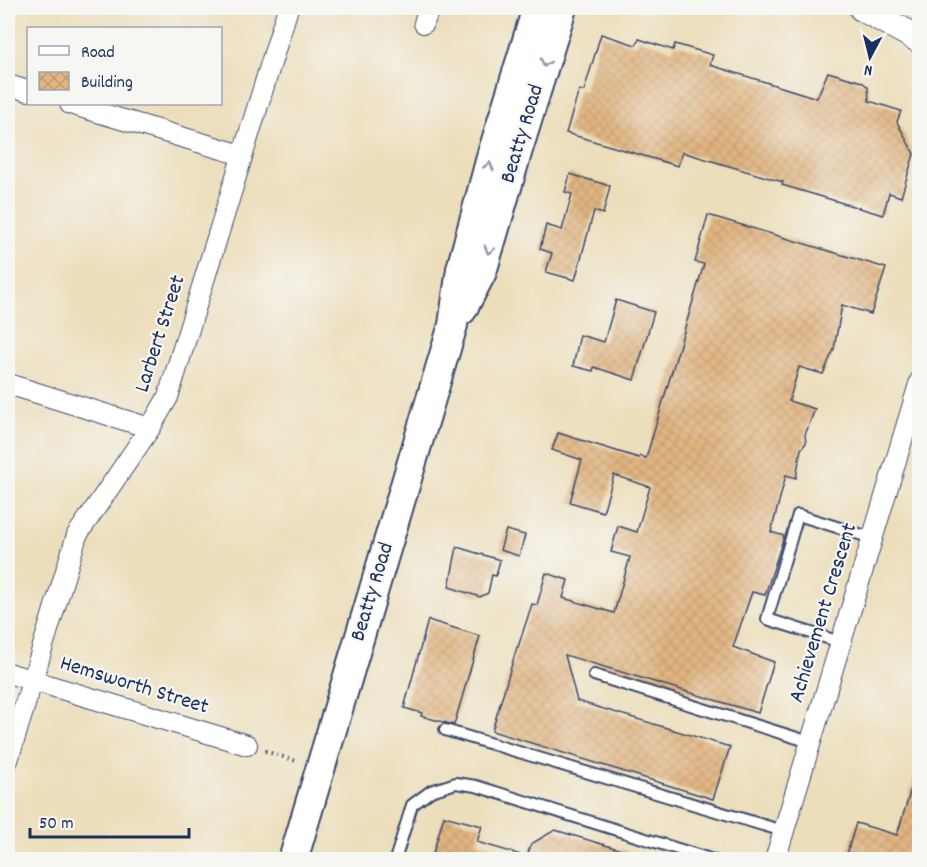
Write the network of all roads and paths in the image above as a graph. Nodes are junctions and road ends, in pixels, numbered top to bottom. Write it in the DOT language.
graph roads {
  1 [pos="288,8"];
  2 [pos="537,8"];
  3 [pos="562,8"];
  4 [pos="861,8"];
  5 [pos="920,40"];
  6 [pos="8,85"];
  7 [pos="27,91"];
  8 [pos="73,105"];
  9 [pos="242,155"];
  10 [pos="453,325"];
  11 [pos="920,381"];
  12 [pos="8,384"];
  13 [pos="150,428"];
  14 [pos="872,538"];
  15 [pos="840,642"];
  16 [pos="8,673"];
  17 [pos="594,675"];
  18 [pos="32,680"];
  19 [pos="445,730"];
  20 [pos="810,742"];
  21 [pos="247,745"];
  22 [pos="8,760"];
  23 [pos="296,761"];
  24 [pos="783,831"];
  25 [pos="293,860"];
  26 [pos="395,860"];
  27 [pos="713,860"];
  28 [pos="775,860"];
  1 -- 9 [label="street, Larbert Street"];
  10 -- 2 [label="main road, Beatty Road, one-way"];
  3 -- 10 [label="main road, Beatty Road, one-way"];
  4 -- 5 [label="street"];
  6 -- 7 [label="street"];
  8 -- 9 [label="street"];
  9 -- 13 [label="street, Larbert Street"];
  10 -- 25 [label="main road, Beatty Road"];
  11 -- 14 [label="street, Achievement Crescent"];
  12 -- 13 [label="street"];
  13 -- 18 [label="street, Larbert Street"];
  14 -- 15 [label="street, Achievement Crescent"];
  14 -- 15 [label="lane"];
  15 -- 20 [label="street, Achievement Crescent"];
  16 -- 18 [label="street, Hemsworth Street"];
  17 -- 20 [label="lane"];
  18 -- 21 [label="street, Hemsworth Street"];
  18 -- 22 [label="street, Larbert Street"];
  19 -- 24 [label="lane"];
  20 -- 24 [label="street, Achievement Crescent"];
  21 -- 23 [label="path"];
  24 -- 28 [label="street, Achievement Crescent"];
  26 -- 27 [label="lane"];
}
